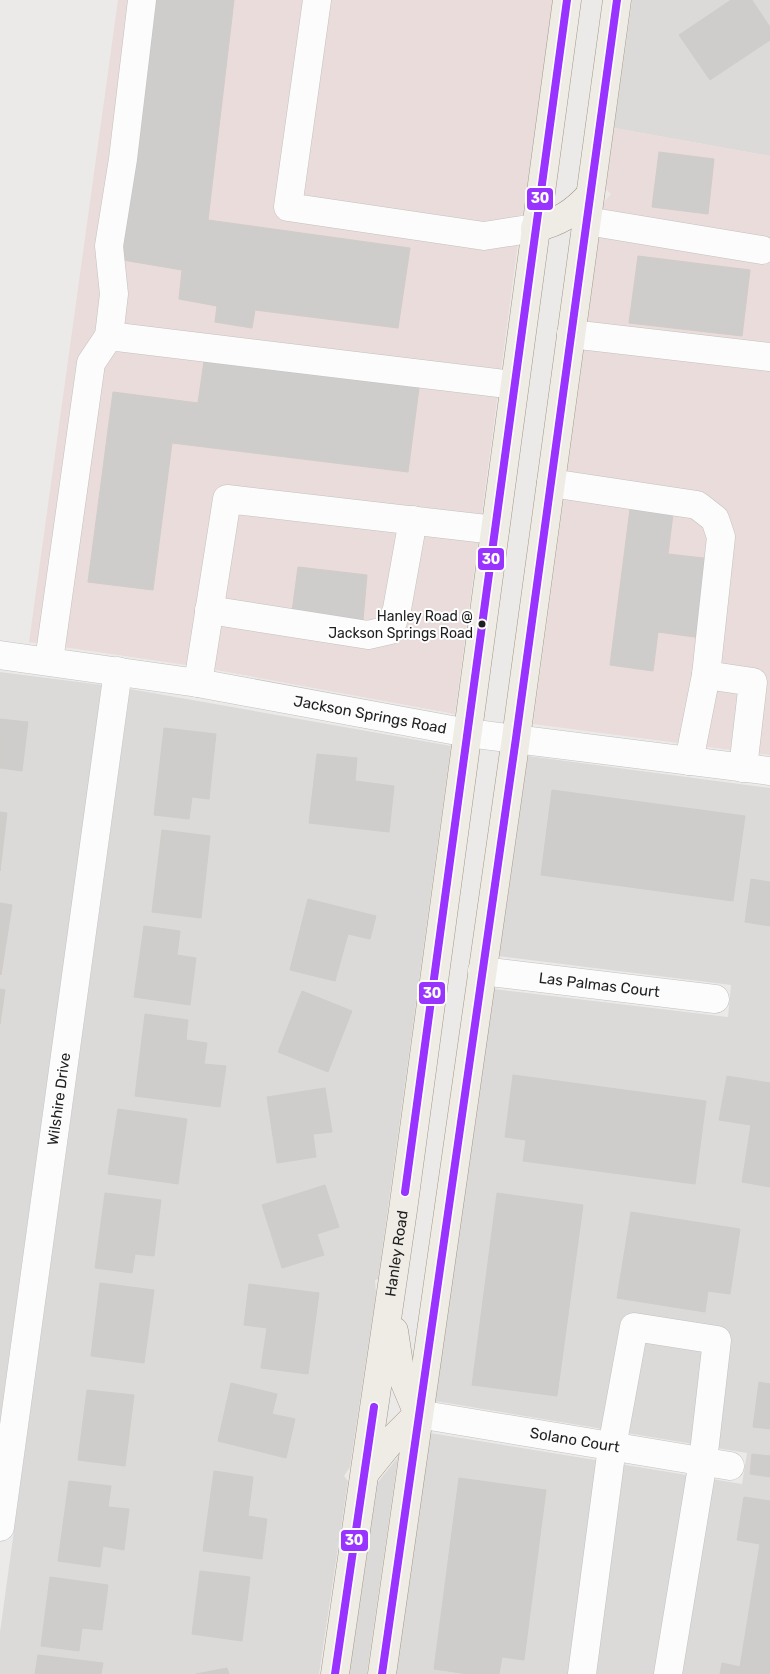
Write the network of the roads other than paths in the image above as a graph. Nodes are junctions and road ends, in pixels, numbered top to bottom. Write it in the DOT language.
graph roads {
  1 [pos="142,0"];
  2 [pos="317,0"];
  3 [pos="568,0"];
  4 [pos="617,0"];
  5 [pos="589,208"];
  6 [pos="535,228"];
  7 [pos="762,250"];
  8 [pos="571,334"];
  9 [pos="109,336"];
  10 [pos="770,357"];
  11 [pos="514,385"];
  12 [pos="551,483"];
  13 [pos="413,520"];
  14 [pos="495,530"];
  15 [pos="209,610"];
  16 [pos="0,656"];
  17 [pos="49,661"];
  18 [pos="118,671"];
  19 [pos="706,675"];
  20 [pos="198,683"];
  21 [pos="762,683"];
  22 [pos="468,732"];
  23 [pos="516,738"];
  24 [pos="689,761"];
  25 [pos="743,768"];
  26 [pos="770,771"];
  27 [pos="482,971"];
  28 [pos="715,999"];
  29 [pos="390,1293"];
  30 [pos="418,1414"];
  31 [pos="612,1446"];
  32 [pos="703,1461"];
  33 [pos="730,1466"];
  34 [pos="364,1474"];
  35 [pos="0,1527"];
  36 [pos="335,1674"];
  37 [pos="382,1674"];
  38 [pos="582,1674"];
  39 [pos="668,1674"];
  1 -- 9 [label="street"];
  2 -- 6 [label="street"];
  3 -- 6 [label="main road, Hanley Road"];
  4 -- 5 [label="main road"];
  5 -- 6 [label="main road"];
  5 -- 7 [label="street"];
  5 -- 8 [label="main road"];
  6 -- 11 [label="main road, Hanley Road"];
  8 -- 10 [label="street"];
  8 -- 12 [label="main road"];
  9 -- 11 [label="street"];
  9 -- 17 [label="street"];
  11 -- 14 [label="main road, Hanley Road"];
  12 -- 19 [label="street"];
  12 -- 23 [label="main road"];
  13 -- 14 [label="street"];
  13 -- 15 [label="street"];
  13 -- 15 [label="street"];
  14 -- 22 [label="main road, Hanley Road"];
  15 -- 20 [label="street"];
  16 -- 17 [label="street, Jackson Springs Road"];
  17 -- 18 [label="street, Jackson Springs Road"];
  18 -- 20 [label="street, Jackson Springs Road"];
  18 -- 35 [label="street, Wilshire Drive"];
  19 -- 21 [label="street"];
  19 -- 24 [label="street"];
  20 -- 22 [label="street, Jackson Springs Road"];
  21 -- 25 [label="street"];
  22 -- 23 [label="street, Jackson Springs Road"];
  22 -- 29 [label="main road, Hanley Road"];
  23 -- 24 [label="street, Jackson Springs Road"];
  23 -- 27 [label="main road"];
  24 -- 25 [label="street, Jackson Springs Road"];
  25 -- 26 [label="street, Jackson Springs Road"];
  27 -- 28 [label="street, Las Palmas Court"];
  27 -- 30 [label="main road"];
  29 -- 30 [label="main road"];
  29 -- 34 [label="main road, Hanley Road"];
  30 -- 31 [label="street, Solano Court"];
  30 -- 34 [label="main road"];
  30 -- 37 [label="main road"];
  31 -- 32 [label="street, Solano Court"];
  31 -- 32 [label="street"];
  31 -- 38 [label="street"];
  32 -- 33 [label="street, Solano Court"];
  32 -- 39 [label="street"];
  34 -- 36 [label="main road, Hanley Road"];
}
